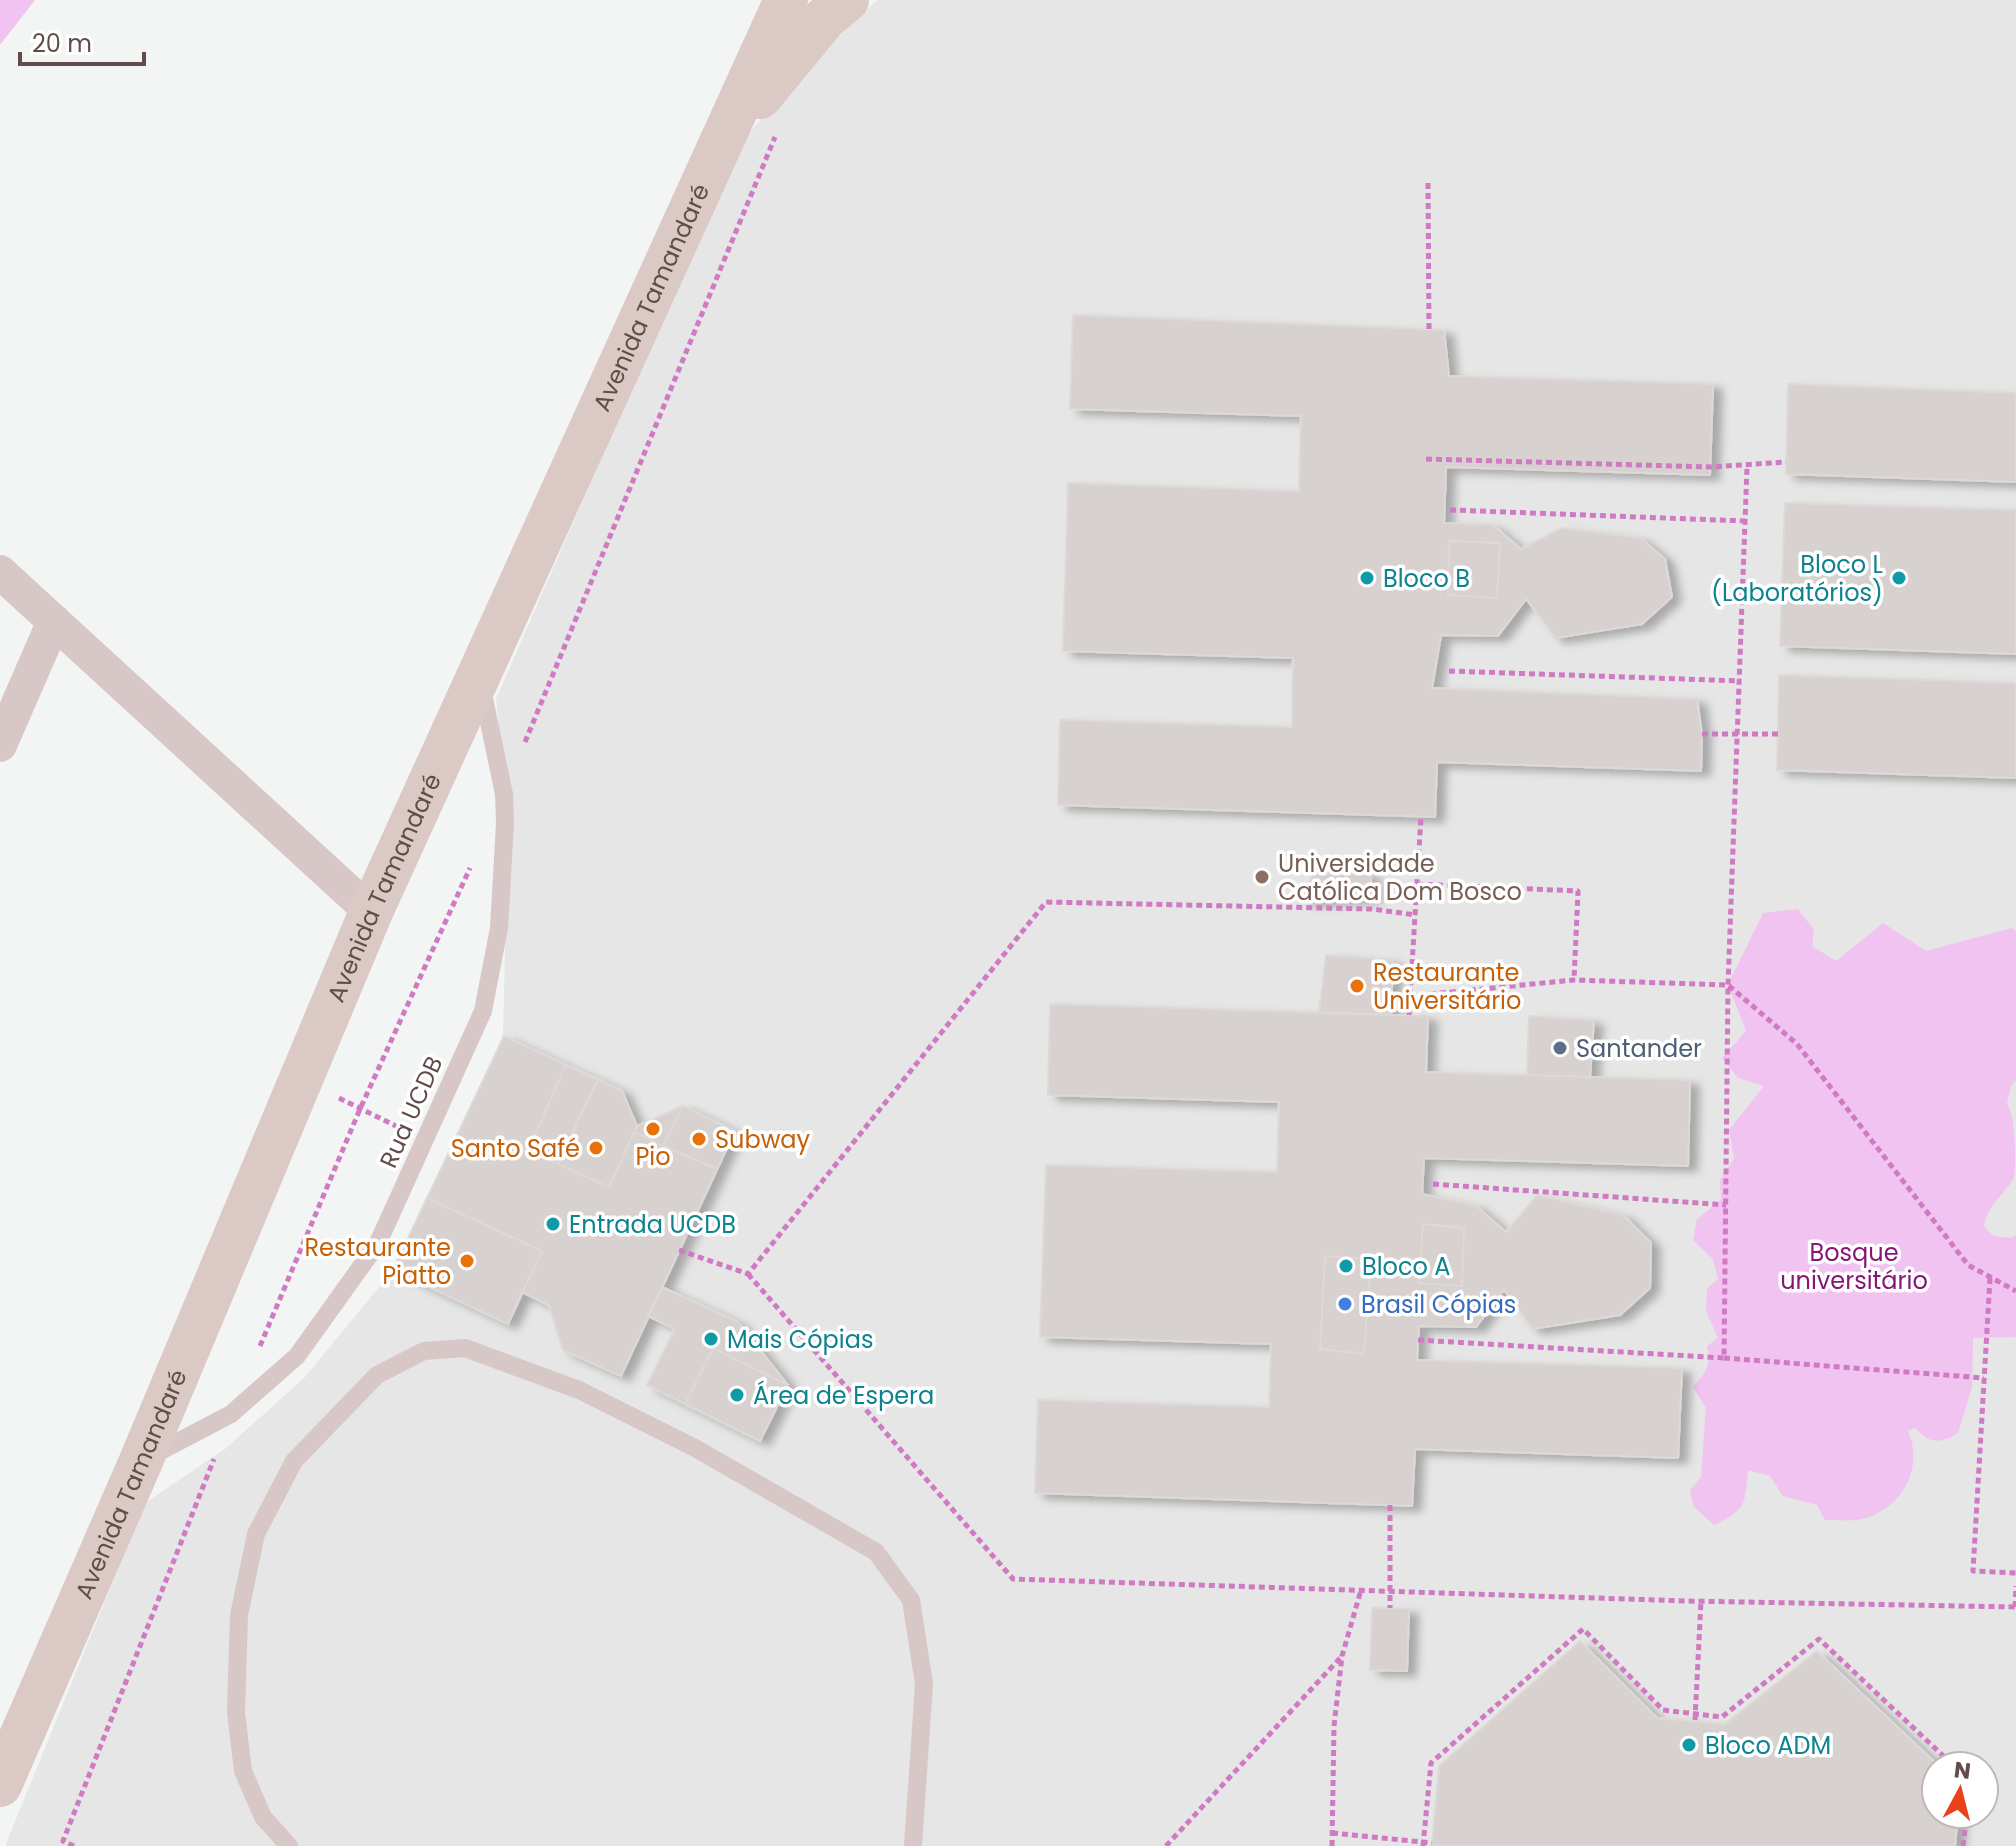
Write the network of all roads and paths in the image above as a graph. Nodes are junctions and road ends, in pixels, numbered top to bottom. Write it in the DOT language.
graph roads {
  1 [pos="786,0"];
  2 [pos="847,0"];
  3 [pos="776,134"];
  4 [pos="725,139"];
  5 [pos="1428,183"];
  6 [pos="1429,329"];
  7 [pos="1426,459"];
  8 [pos="1786,462"];
  9 [pos="1747,467"];
  10 [pos="1450,510"];
  11 [pos="1746,521"];
  12 [pos="0,572"];
  13 [pos="54,621"];
  14 [pos="1449,671"];
  15 [pos="479,675"];
  16 [pos="1741,681"];
  17 [pos="1702,734"];
  18 [pos="1740,734"];
  19 [pos="1778,734"];
  20 [pos="0,745"];
  21 [pos="504,794"];
  22 [pos="1421,817"];
  23 [pos="471,865"];
  24 [pos="1417,884"];
  25 [pos="371,912"];
  26 [pos="1416,915"];
  27 [pos="1574,980"];
  28 [pos="1728,985"];
  29 [pos="1410,996"];
  30 [pos="1409,1015"];
  31 [pos="301,1079"];
  32 [pos="360,1109"];
  33 [pos="425,1140"];
  34 [pos="1433,1184"];
  35 [pos="1726,1205"];
  36 [pos="679,1250"];
  37 [pos="748,1274"];
  38 [pos="1990,1278"];
  39 [pos="2016,1291"];
  40 [pos="1418,1340"];
  41 [pos="1724,1358"];
  42 [pos="1984,1378"];
  43 [pos="231,1414"];
  44 [pos="141,1461"];
  45 [pos="1390,1505"];
  46 [pos="2016,1573"];
  47 [pos="2016,1586"];
  48 [pos="1361,1590"];
  49 [pos="1390,1590"];
  50 [pos="1701,1601"];
  51 [pos="2015,1607"];
  52 [pos="1390,1608"];
  53 [pos="1342,1656"];
  54 [pos="1695,1717"];
  55 [pos="1937,1750"];
  56 [pos="0,1785"];
  57 [pos="1332,1833"];
  58 [pos="1432,1843"];
  59 [pos="1423,1844"];
  60 [pos="74,1846"];
  61 [pos="289,1846"];
  62 [pos="913,1846"];
  63 [pos="1166,1846"];
  64 [pos="1332,1846"];
  1 -- 4 [label="main road, Avenida Tamandaré"];
  2 -- 4 [label="main road"];
  3 -- 21 [label="path"];
  4 -- 15 [label="main road, Avenida Tamandaré"];
  5 -- 6 [label="path"];
  7 -- 9 [label="path"];
  8 -- 9 [label="path"];
  9 -- 11 [label="path"];
  10 -- 11 [label="path"];
  11 -- 16 [label="path"];
  12 -- 13 [label="street"];
  13 -- 20 [label="street"];
  13 -- 25 [label="street"];
  14 -- 16 [label="path"];
  15 -- 21 [label="lane, Rua UCDB"];
  15 -- 25 [label="main road, Avenida Tamandaré"];
  16 -- 18 [label="path"];
  17 -- 18 [label="path"];
  18 -- 19 [label="path"];
  18 -- 28 [label="path"];
  21 -- 33 [label="lane, Rua UCDB"];
  22 -- 24 [label="path"];
  23 -- 32 [label="path"];
  24 -- 26 [label="path"];
  24 -- 27 [label="path"];
  25 -- 31 [label="main road, Avenida Tamandaré"];
  26 -- 29 [label="path"];
  26 -- 37 [label="path"];
  27 -- 28 [label="path"];
  27 -- 29 [label="path"];
  28 -- 35 [label="path"];
  28 -- 38 [label="path"];
  29 -- 30 [label="path"];
  31 -- 32 [label="path"];
  31 -- 44 [label="main road, Avenida Tamandaré"];
  32 -- 33 [label="path"];
  32 -- 43 [label="path"];
  33 -- 43 [label="lane, Rua UCDB"];
  34 -- 35 [label="path"];
  35 -- 41 [label="path"];
  36 -- 37 [label="path"];
  37 -- 48 [label="path"];
  38 -- 39 [label="path"];
  38 -- 42 [label="path"];
  40 -- 41 [label="path"];
  41 -- 42 [label="path"];
  42 -- 46 [label="path"];
  43 -- 44 [label="lane, Rua UCDB"];
  43 -- 60 [label="path"];
  44 -- 56 [label="main road, Avenida Tamandaré"];
  45 -- 49 [label="path"];
  47 -- 51 [label="path"];
  48 -- 49 [label="path"];
  48 -- 53 [label="path"];
  49 -- 50 [label="path"];
  49 -- 52 [label="path"];
  50 -- 51 [label="path"];
  50 -- 54 [label="path"];
  53 -- 57 [label="path"];
  53 -- 63 [label="path"];
  54 -- 55 [label="path"];
  54 -- 59 [label="path"];
  57 -- 59 [label="path"];
  57 -- 64 [label="path"];
  58 -- 59 [label="path"];
  61 -- 62 [label="lane"];
}
